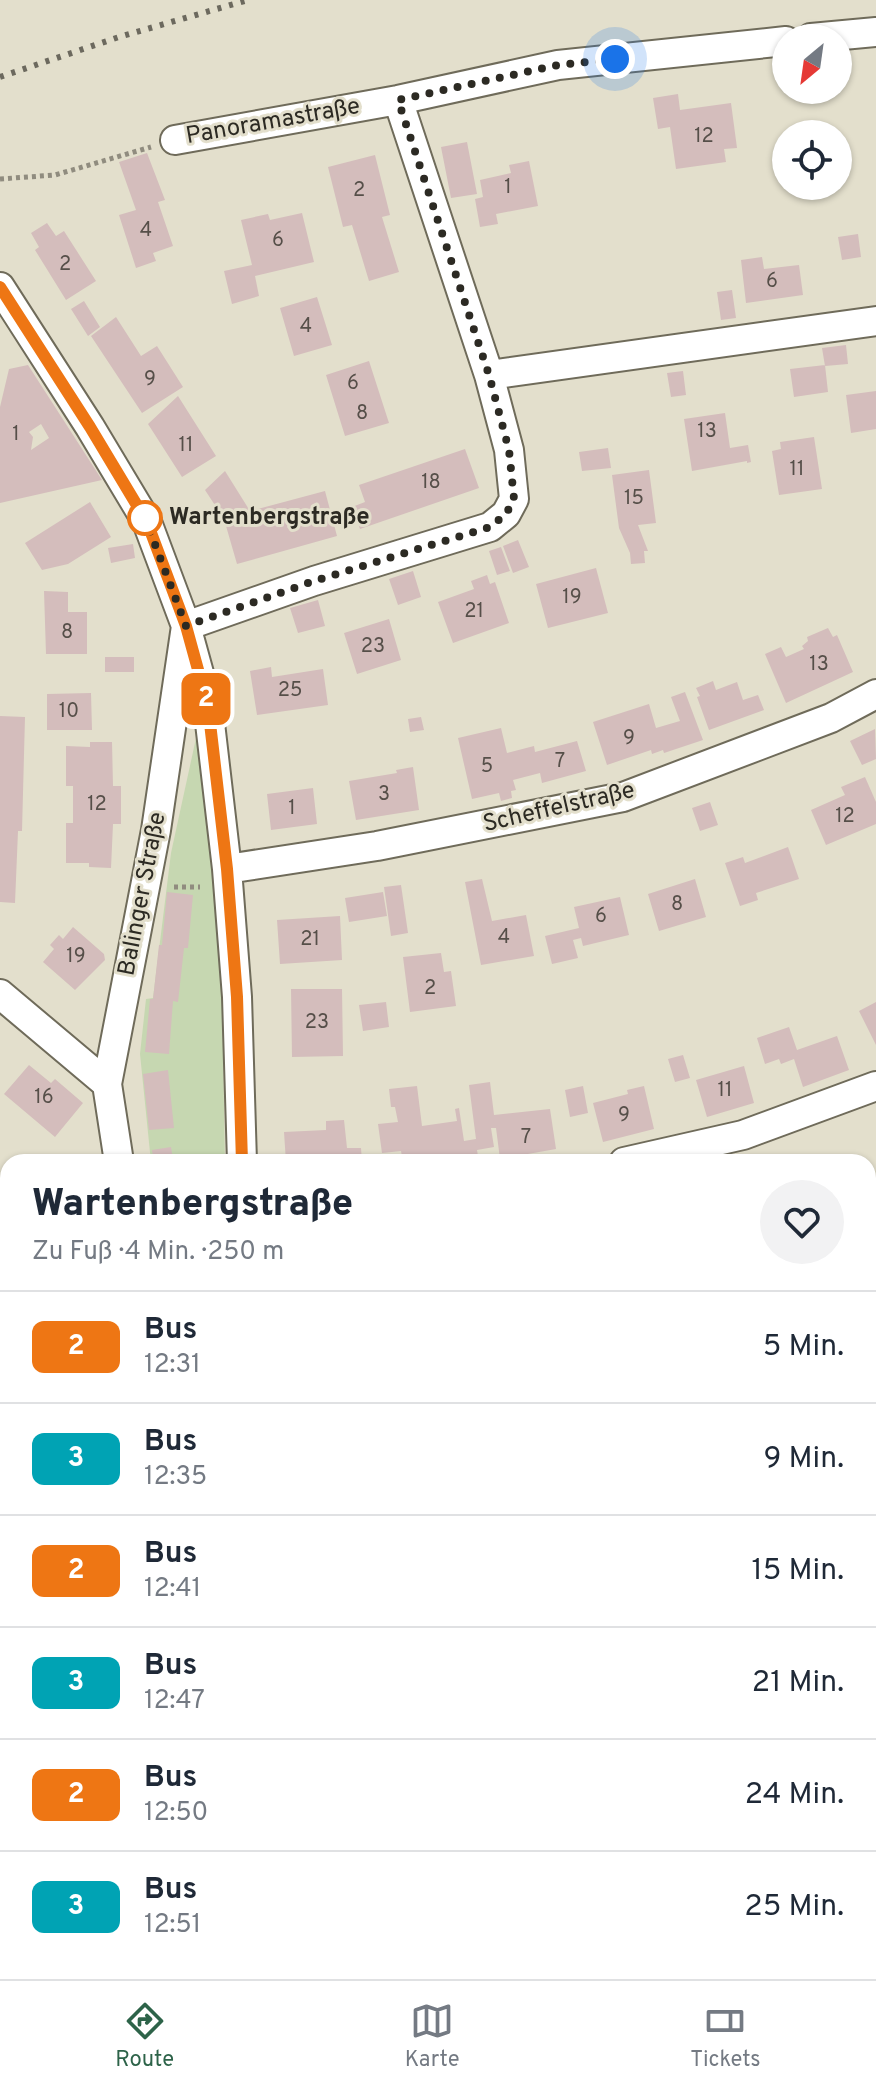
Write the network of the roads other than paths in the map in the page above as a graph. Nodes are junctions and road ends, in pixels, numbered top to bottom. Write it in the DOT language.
graph roads {
  1 [pos="876,32"];
  2 [pos="852,34"];
  3 [pos="772,42"];
  4 [pos="398,100"];
  5 [pos="175,140"];
  6 [pos="2,298"];
  7 [pos="876,321"];
  8 [pos="489,375"];
  9 [pos="186,626"];
  10 [pos="876,694"];
  11 [pos="227,878"];
  12 [pos="0,994"];
  13 [pos="107,1084"];
  14 [pos="876,1086"];
  15 [pos="118,1154"];
  16 [pos="242,1154"];
  17 [pos="659,1154"];
  1 -- 2 [label="street"];
  3 -- 4 [label="street, Panoramastraße"];
  4 -- 5 [label="street, Panoramastraße"];
  4 -- 8 [label="street"];
  6 -- 9 [label="street, Balinger Straße"];
  7 -- 8 [label="street"];
  8 -- 9 [label="street"];
  9 -- 11 [label="street, Balinger Straße"];
  9 -- 13 [label="street, Balinger Straße"];
  10 -- 11 [label="street, Scheffelstraße"];
  11 -- 16 [label="street, Balinger Straße"];
  12 -- 13 [label="street"];
  13 -- 15 [label="street, Balinger Straße"];
  14 -- 17 [label="street"];
}
